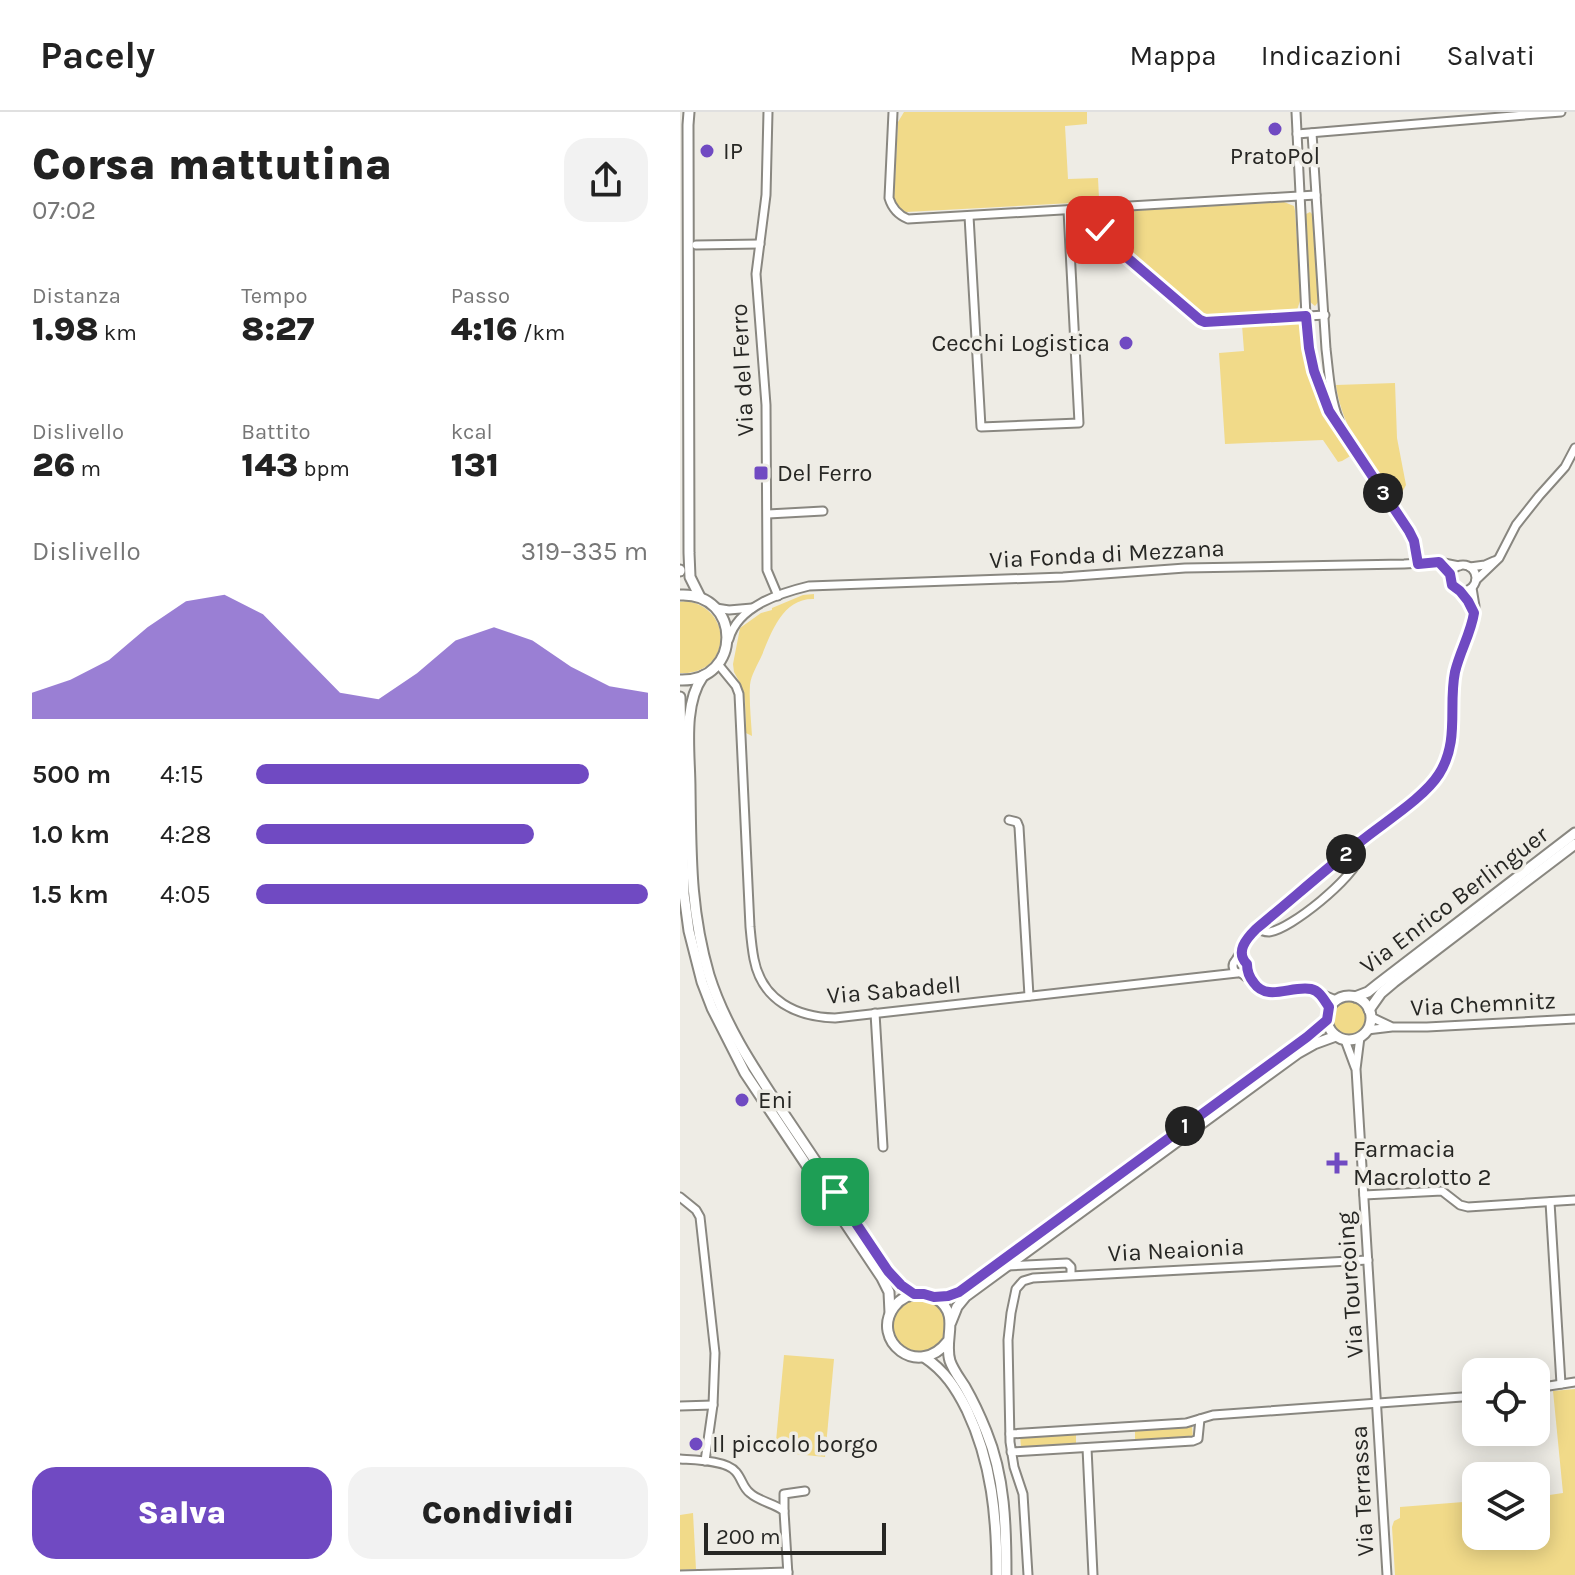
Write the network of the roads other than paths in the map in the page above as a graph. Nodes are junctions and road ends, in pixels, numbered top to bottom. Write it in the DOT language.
graph roads {
  1 [pos="689,112"];
  2 [pos="760,112"];
  3 [pos="768,112"];
  4 [pos="893,112"];
  5 [pos="1296,112"];
  6 [pos="1561,112"];
  7 [pos="1312,133"];
  8 [pos="1297,134"];
  9 [pos="1316,195"];
  10 [pos="1302,196"];
  11 [pos="1097,209"];
  12 [pos="1068,210"];
  13 [pos="969,216"];
  14 [pos="760,244"];
  15 [pos="696,245"];
  16 [pos="1325,315"];
  17 [pos="1306,316"];
  18 [pos="1347,437"];
  19 [pos="1575,448"];
  20 [pos="823,511"];
  21 [pos="768,514"];
  22 [pos="1499,558"];
  23 [pos="1439,562"];
  24 [pos="1418,564"];
  25 [pos="1459,566"];
  26 [pos="1470,567"];
  27 [pos="1450,574"];
  28 [pos="1474,584"];
  29 [pos="1460,591"];
  30 [pos="680,595"];
  31 [pos="778,596"];
  32 [pos="700,597"];
  33 [pos="754,607"];
  34 [pos="716,608"];
  35 [pos="1474,613"];
  36 [pos="727,644"];
  37 [pos="718,664"];
  38 [pos="703,676"];
  39 [pos="680,680"];
  40 [pos="680,697"];
  41 [pos="1009,820"];
  42 [pos="1575,833"];
  43 [pos="1359,843"];
  44 [pos="1575,844"];
  45 [pos="1256,929"];
  46 [pos="1240,965"];
  47 [pos="1029,996"];
  48 [pos="1355,997"];
  49 [pos="1332,1004"];
  50 [pos="875,1013"];
  51 [pos="1370,1013"];
  52 [pos="1575,1019"];
  53 [pos="1327,1020"];
  54 [pos="1392,1027"];
  55 [pos="1364,1034"];
  56 [pos="1340,1038"];
  57 [pos="1356,1069"];
  58 [pos="883,1147"];
  59 [pos="1364,1195"];
  60 [pos="680,1197"];
  61 [pos="1575,1200"];
  62 [pos="1550,1202"];
  63 [pos="1368,1260"];
  64 [pos="1007,1266"];
  65 [pos="1071,1275"];
  66 [pos="914,1294"];
  67 [pos="934,1297"];
  68 [pos="890,1313"];
  69 [pos="951,1322"];
  70 [pos="948,1341"];
  71 [pos="924,1357"];
  72 [pos="1575,1382"];
  73 [pos="1561,1384"];
  74 [pos="1550,1386"];
  75 [pos="1462,1397"];
  76 [pos="1377,1404"];
  77 [pos="713,1405"];
  78 [pos="680,1406"];
  79 [pos="1200,1419"];
  80 [pos="1010,1434"];
  81 [pos="1087,1448"];
  82 [pos="1011,1452"];
  83 [pos="680,1459"];
  84 [pos="705,1461"];
  85 [pos="805,1491"];
  86 [pos="784,1511"];
  87 [pos="788,1574"];
  88 [pos="680,1575"];
  89 [pos="997,1575"];
  90 [pos="1006,1575"];
  91 [pos="1028,1575"];
  92 [pos="1093,1575"];
  93 [pos="1387,1575"];
  1 -- 32 [label="main road"];
  2 -- 3 [label="street, Via del Ferro"];
  3 -- 14 [label="street, Via del Ferro"];
  4 -- 13 [label="street"];
  5 -- 8 [label="street"];
  6 -- 7 [label="street"];
  7 -- 8 [label="street"];
  7 -- 9 [label="street"];
  8 -- 10 [label="street"];
  9 -- 10 [label="street"];
  9 -- 16 [label="street"];
  10 -- 11 [label="street"];
  10 -- 17 [label="street"];
  11 -- 12 [label="street"];
  11 -- 17 [label="street"];
  12 -- 13 [label="street"];
  12 -- 13 [label="street"];
  14 -- 15 [label="street"];
  14 -- 21 [label="street, Via del Ferro"];
  16 -- 17 [label="street"];
  16 -- 18 [label="street"];
  17 -- 18 [label="street"];
  18 -- 24 [label="street"];
  19 -- 22 [label="street"];
  20 -- 21 [label="street"];
  21 -- 31 [label="street, Via del Ferro"];
  22 -- 26 [label="street"];
  22 -- 28 [label="street"];
  23 -- 24 [label="street, Via Fonda di Mezzana"];
  23 -- 25 [label="street, Via Fonda di Mezzana"];
  23 -- 27 [label="street"];
  24 -- 31 [label="street, Via Fonda di Mezzana"];
  25 -- 26 [label="street"];
  25 -- 27 [label="street"];
  26 -- 28 [label="street"];
  27 -- 29 [label="street"];
  28 -- 29 [label="street"];
  28 -- 35 [label="street"];
  29 -- 35 [label="street"];
  30 -- 32 [label="main road"];
  31 -- 33 [label="street"];
  32 -- 34 [label="main road"];
  33 -- 34 [label="street"];
  33 -- 36 [label="street"];
  34 -- 36 [label="main road"];
  35 -- 43 [label="street"];
  36 -- 37 [label="main road"];
  37 -- 38 [label="main road"];
  37 -- 50 [label="street, Via Sabadell"];
  38 -- 39 [label="main road"];
  38 -- 66 [label="main road"];
  40 -- 68 [label="main road"];
  41 -- 47 [label="street"];
  42 -- 48 [label="main road, Via Enrico Berlinguer"];
  43 -- 45 [label="street"];
  43 -- 45 [label="street"];
  44 -- 51 [label="main road, Via Enrico Berlinguer"];
  45 -- 46 [label="street"];
  46 -- 47 [label="street, Via Sabadell"];
  46 -- 49 [label="street"];
  47 -- 50 [label="street, Via Sabadell"];
  48 -- 49 [label="main road, Via Enrico Berlinguer"];
  48 -- 51 [label="main road, Via Enrico Berlinguer"];
  49 -- 53 [label="main road"];
  50 -- 58 [label="street"];
  51 -- 54 [label="street, Via Chemnitz"];
  51 -- 55 [label="main road, Via Enrico Berlinguer"];
  52 -- 54 [label="street, Via Chemnitz"];
  53 -- 56 [label="main road"];
  53 -- 67 [label="main road"];
  54 -- 55 [label="street, Via Chemnitz"];
  55 -- 56 [label="main road"];
  55 -- 57 [label="street, Via Tourcoing"];
  56 -- 57 [label="street, Via Tourcoing"];
  56 -- 64 [label="main road"];
  57 -- 59 [label="street, Via Tourcoing"];
  59 -- 62 [label="street"];
  59 -- 63 [label="street, Via Tourcoing"];
  60 -- 77 [label="street"];
  61 -- 62 [label="street"];
  62 -- 73 [label="street"];
  63 -- 65 [label="street, Via Neaionia"];
  63 -- 76 [label="street, Via Tourcoing"];
  64 -- 65 [label="street"];
  64 -- 69 [label="main road"];
  65 -- 80 [label="street, Via Neaionia"];
  66 -- 67 [label="main road"];
  66 -- 68 [label="main road"];
  67 -- 69 [label="main road"];
  68 -- 71 [label="main road"];
  69 -- 70 [label="main road"];
  70 -- 71 [label="main road"];
  70 -- 90 [label="main road"];
  71 -- 89 [label="main road"];
  72 -- 73 [label="street"];
  73 -- 74 [label="street"];
  75 -- 76 [label="street"];
  76 -- 79 [label="street"];
  76 -- 93 [label="street, Via Terrassa"];
  77 -- 78 [label="street"];
  77 -- 84 [label="street"];
  79 -- 80 [label="street"];
  79 -- 81 [label="street"];
  80 -- 82 [label="street"];
  81 -- 82 [label="street"];
  81 -- 92 [label="street"];
  82 -- 91 [label="street"];
  83 -- 84 [label="street"];
  84 -- 86 [label="street"];
  85 -- 86 [label="street"];
  86 -- 87 [label="street"];
  87 -- 88 [label="street"];
}
